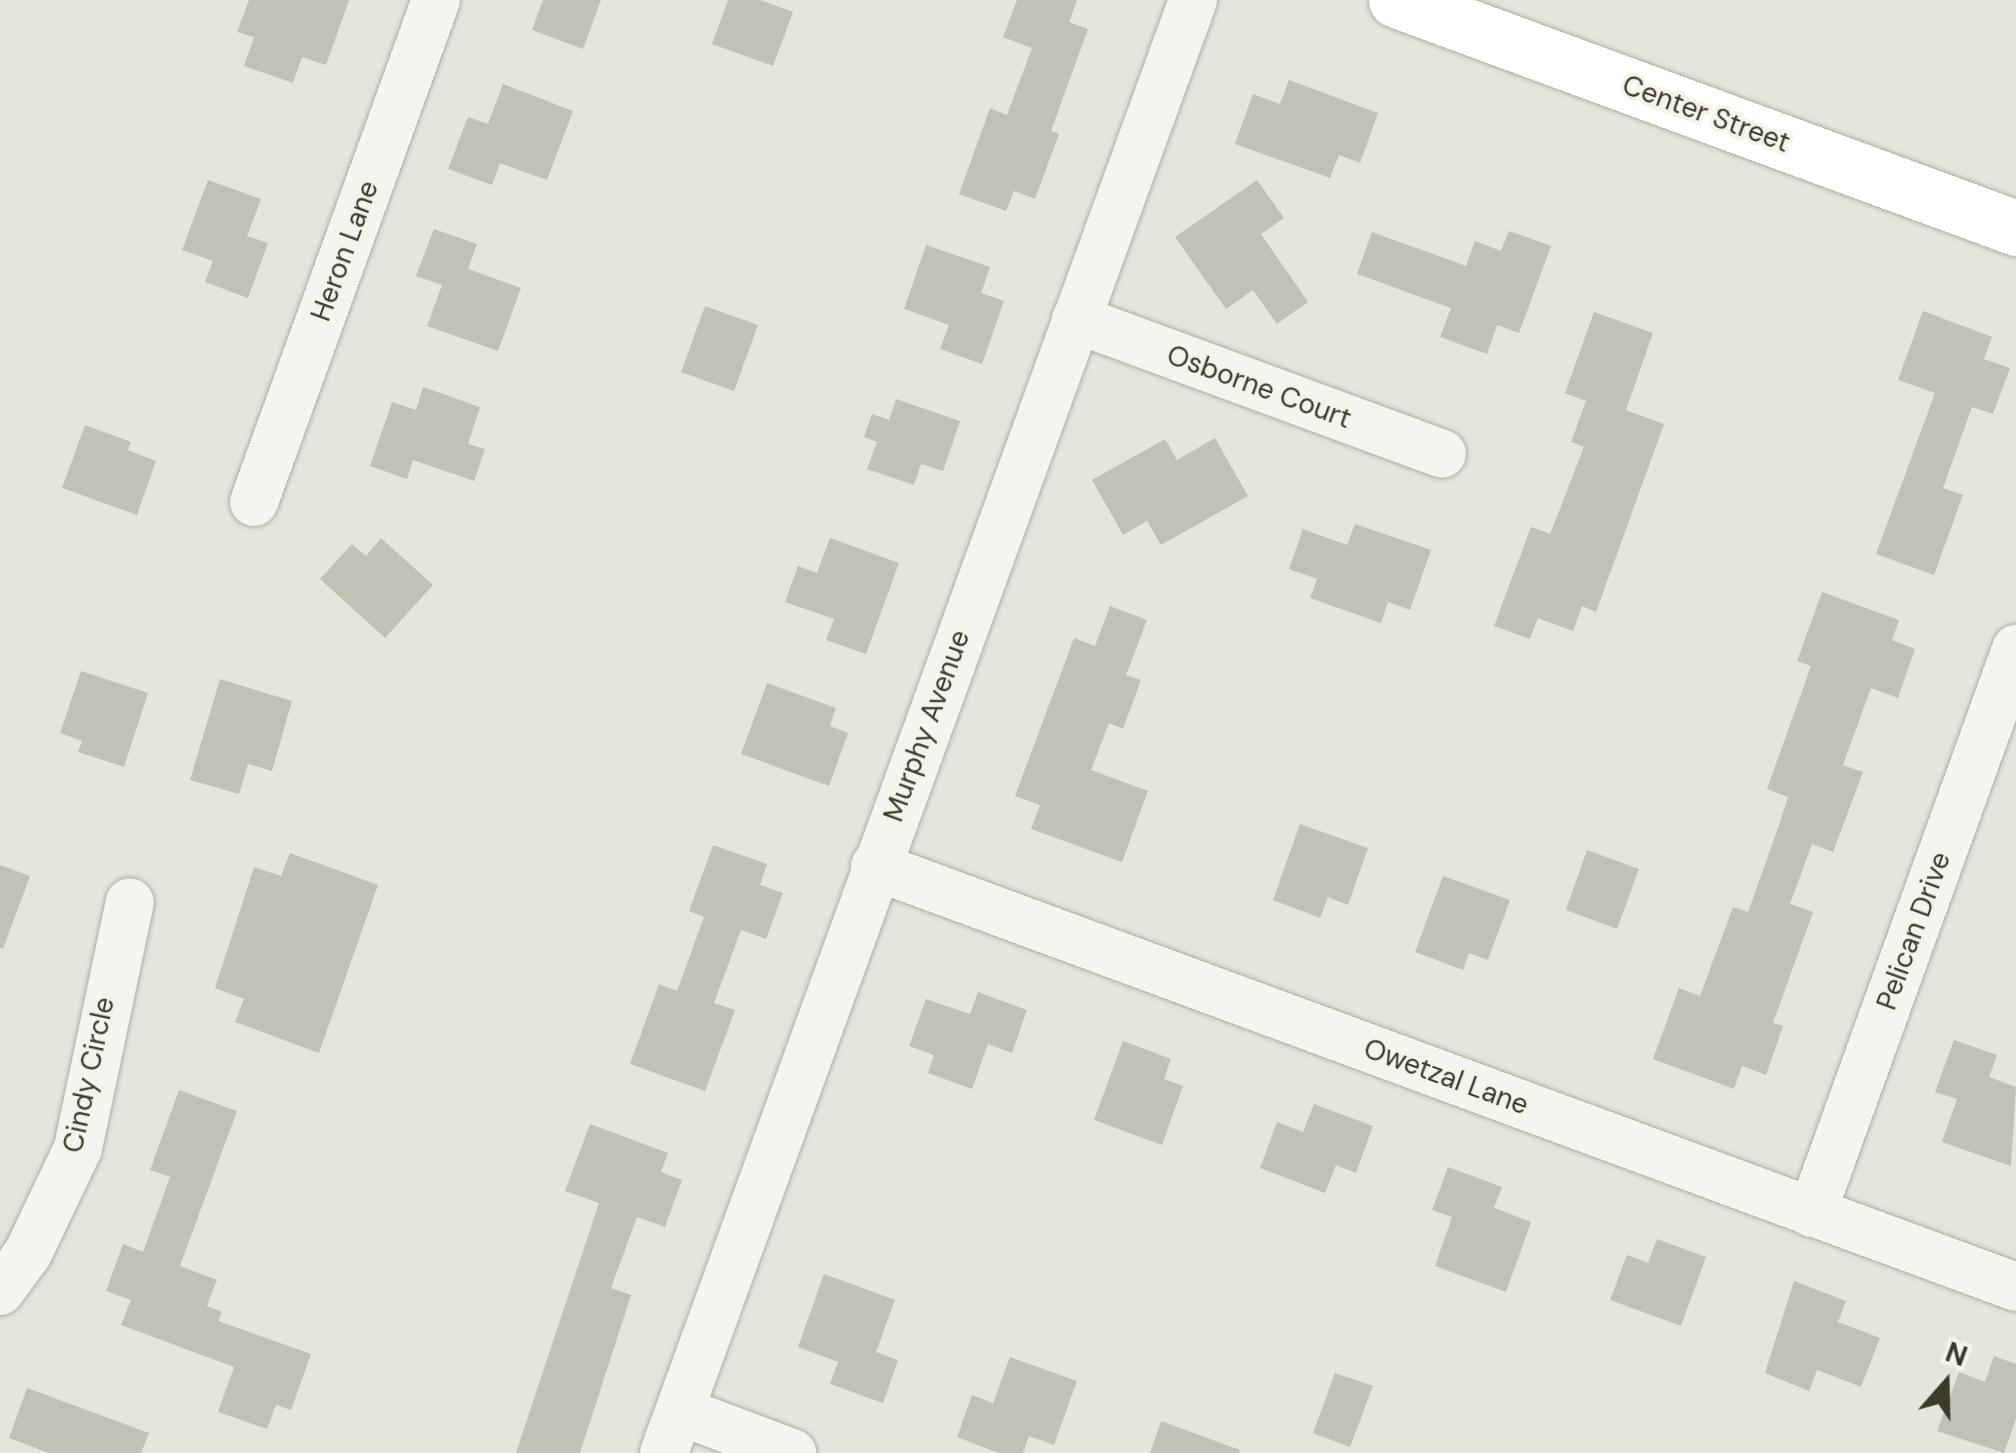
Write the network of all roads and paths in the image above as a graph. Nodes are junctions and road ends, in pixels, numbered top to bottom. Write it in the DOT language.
graph roads {
  1 [pos="436,0"];
  2 [pos="1193,0"];
  3 [pos="1396,0"];
  4 [pos="2016,228"];
  5 [pos="1076,319"];
  6 [pos="1442,454"];
  7 [pos="254,502"];
  8 [pos="2016,649"];
  9 [pos="875,866"];
  10 [pos="130,902"];
  11 [pos="1812,1213"];
  12 [pos="2016,1288"];
  13 [pos="0,1291"];
  14 [pos="672,1432"];
  15 [pos="792,1453"];
  1 -- 7 [label="street, Heron Lane"];
  2 -- 5 [label="street, Murphy Avenue"];
  3 -- 4 [label="main road, Center Street"];
  5 -- 6 [label="street, Osborne Court"];
  5 -- 9 [label="street, Murphy Avenue"];
  8 -- 11 [label="street, Pelican Drive"];
  9 -- 11 [label="street, Owetzal Lane"];
  9 -- 14 [label="street, Murphy Avenue"];
  10 -- 13 [label="street, Cindy Circle"];
  11 -- 12 [label="street, Owetzal Lane"];
  14 -- 15 [label="street"];
}
